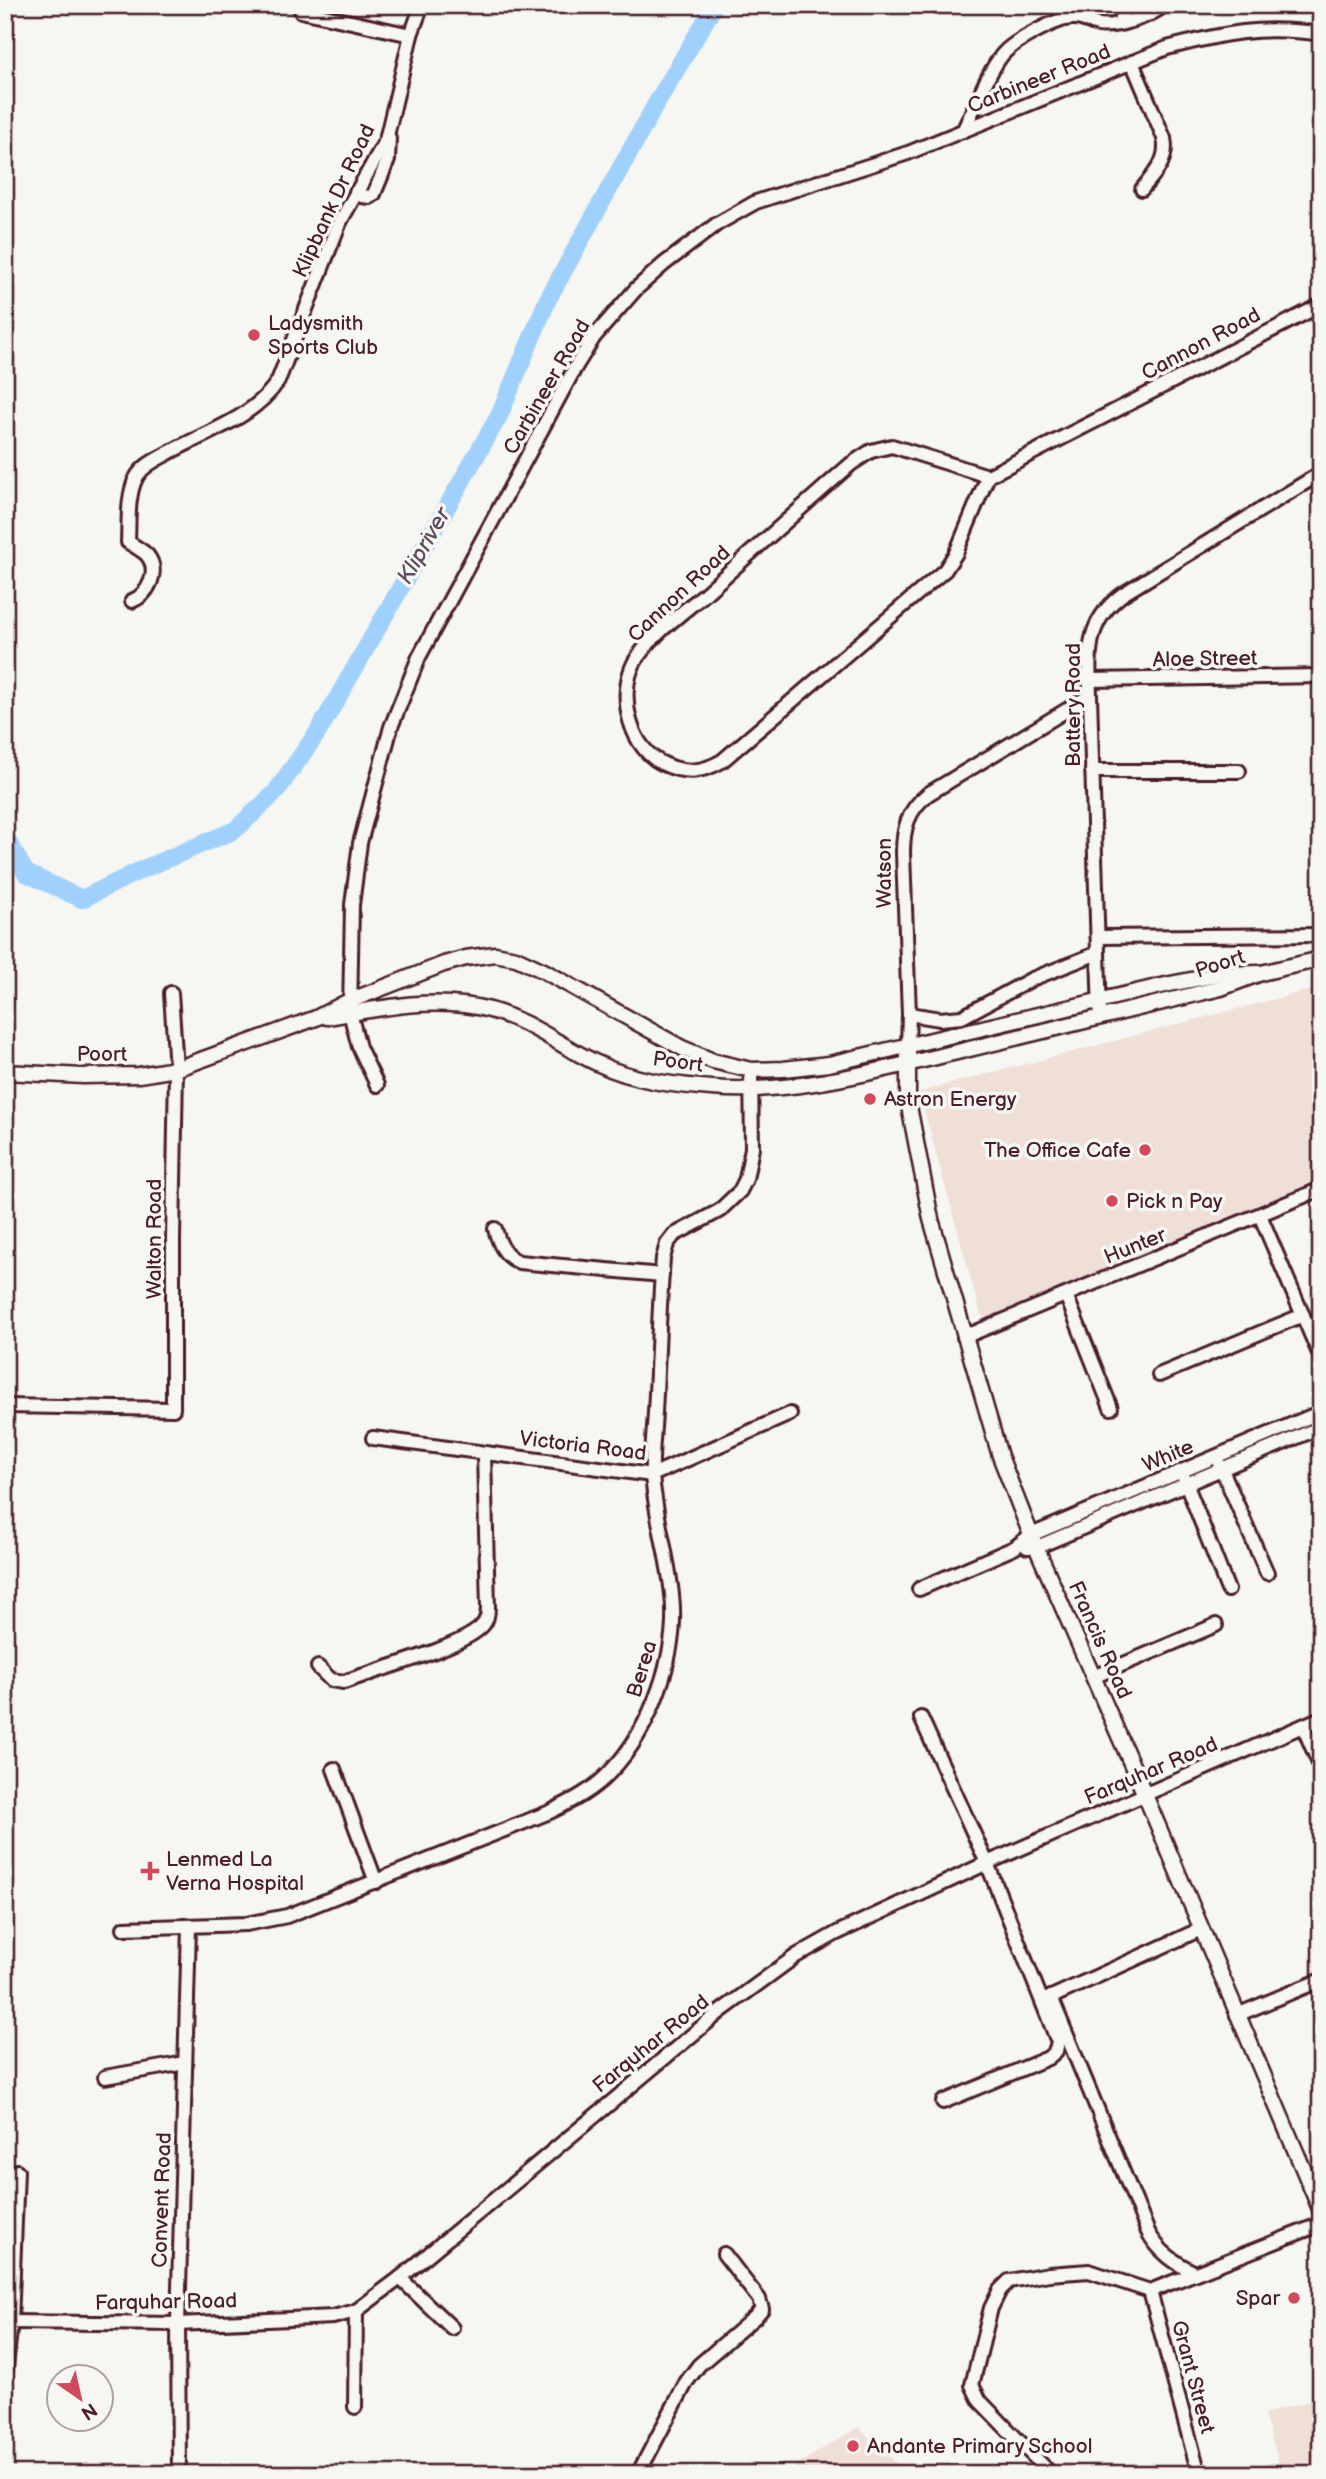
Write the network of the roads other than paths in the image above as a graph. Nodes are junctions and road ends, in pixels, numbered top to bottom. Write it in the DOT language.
graph roads {
  1 [pos="422,5"];
  2 [pos="1128,5"];
  3 [pos="1164,5"];
  4 [pos="301,11"];
  5 [pos="1120,22"];
  6 [pos="1321,34"];
  7 [pos="411,35"];
  8 [pos="1132,62"];
  9 [pos="963,131"];
  10 [pos="1142,189"];
  11 [pos="1321,305"];
  12 [pos="1321,473"];
  13 [pos="988,476"];
  14 [pos="132,601"];
  15 [pos="1321,676"];
  16 [pos="1089,680"];
  17 [pos="1090,696"];
  18 [pos="1092,771"];
  19 [pos="1239,771"];
  20 [pos="1321,935"];
  21 [pos="1098,937"];
  22 [pos="1098,954"];
  23 [pos="1321,959"];
  24 [pos="1261,973"];
  25 [pos="171,993"];
  26 [pos="1100,1000"];
  27 [pos="350,1007"];
  28 [pos="909,1014"];
  29 [pos="1100,1016"];
  30 [pos="908,1047"];
  31 [pos="907,1064"];
  32 [pos="176,1069"];
  33 [pos="751,1070"];
  34 [pos="5,1072"];
  35 [pos="377,1085"];
  36 [pos="751,1089"];
  37 [pos="1321,1189"];
  38 [pos="1260,1216"];
  39 [pos="495,1229"];
  40 [pos="662,1275"];
  41 [pos="1066,1295"];
  42 [pos="1303,1315"];
  43 [pos="964,1337"];
  44 [pos="1321,1358"];
  45 [pos="1159,1376"];
  46 [pos="5,1406"];
  47 [pos="1111,1408"];
  48 [pos="1321,1412"];
  49 [pos="790,1414"];
  50 [pos="1321,1427"];
  51 [pos="373,1438"];
  52 [pos="484,1454"];
  53 [pos="1217,1456"];
  54 [pos="1222,1469"];
  55 [pos="1181,1472"];
  56 [pos="652,1475"];
  57 [pos="1186,1485"];
  58 [pos="1034,1541"];
  59 [pos="1267,1573"];
  60 [pos="919,1589"];
  61 [pos="1228,1590"];
  62 [pos="1216,1626"];
  63 [pos="318,1667"];
  64 [pos="1093,1676"];
  65 [pos="921,1718"];
  66 [pos="1321,1718"];
  67 [pos="1303,1726"];
  68 [pos="1321,1768"];
  69 [pos="334,1769"];
  70 [pos="1145,1795"];
  71 [pos="987,1863"];
  72 [pos="376,1882"];
  73 [pos="189,1927"];
  74 [pos="124,1928"];
  75 [pos="1201,1929"];
  76 [pos="1321,1980"];
  77 [pos="1047,1999"];
  78 [pos="1237,2015"];
  79 [pos="185,2063"];
  80 [pos="104,2077"];
  81 [pos="943,2102"];
  82 [pos="17,2171"];
  83 [pos="1321,2211"];
  84 [pos="1321,2224"];
  85 [pos="724,2254"];
  86 [pos="1195,2273"];
  87 [pos="400,2278"];
  88 [pos="1150,2291"];
  89 [pos="356,2311"];
  90 [pos="11,2322"];
  91 [pos="178,2323"];
  92 [pos="452,2328"];
  93 [pos="5,2375"];
  94 [pos="355,2407"];
  95 [pos="179,2474"];
  96 [pos="638,2474"];
  97 [pos="1051,2474"];
  98 [pos="1199,2474"];
  1 -- 7 [label="street, Klipbank Dr Road"];
  2 -- 5 [label="street"];
  3 -- 5 [label="street"];
  4 -- 7 [label="street"];
  5 -- 9 [label="street"];
  6 -- 8 [label="street, Carbineer Road"];
  7 -- 14 [label="street, Klipbank Dr Road"];
  8 -- 9 [label="street, Carbineer Road"];
  8 -- 10 [label="street"];
  9 -- 27 [label="street, Carbineer Road"];
  11 -- 13 [label="street, Cannon Road"];
  12 -- 16 [label="street, Battery Road"];
  13 -- 13 [label="street, Cannon Road"];
  15 -- 16 [label="street, Aloe Street"];
  16 -- 17 [label="street, Battery Road"];
  17 -- 18 [label="street, Battery Road"];
  17 -- 28 [label="street, Watson"];
  18 -- 19 [label="street"];
  18 -- 21 [label="street, Battery Road"];
  20 -- 21 [label="street"];
  21 -- 22 [label="street, Battery Road"];
  22 -- 26 [label="street, Battery Road"];
  22 -- 28 [label="street"];
  23 -- 24 [label="street"];
  24 -- 26 [label="street, Poort"];
  24 -- 29 [label="street, Poort"];
  25 -- 32 [label="street, Walton Road"];
  26 -- 29 [label="street, Battery Road"];
  26 -- 30 [label="street, Poort"];
  27 -- 32 [label="street, Poort"];
  27 -- 33 [label="street, Poort"];
  27 -- 35 [label="street, Carbineer Road"];
  27 -- 36 [label="street, Poort"];
  28 -- 30 [label="street, Watson"];
  29 -- 31 [label="street, Poort"];
  30 -- 31 [label="street, Watson"];
  30 -- 33 [label="street, Poort"];
  31 -- 36 [label="street, Poort"];
  31 -- 43 [label="street, Francis Road"];
  32 -- 34 [label="street, Poort"];
  32 -- 46 [label="street, Walton Road"];
  33 -- 36 [label="street, Berea"];
  36 -- 40 [label="street, Berea"];
  37 -- 38 [label="street, Hunter"];
  38 -- 41 [label="street, Hunter"];
  38 -- 42 [label="street"];
  39 -- 40 [label="street"];
  40 -- 56 [label="street, Berea"];
  41 -- 43 [label="street, Hunter"];
  41 -- 47 [label="street"];
  42 -- 44 [label="street"];
  42 -- 45 [label="street"];
  43 -- 58 [label="street, Francis Road"];
  48 -- 53 [label="street, White"];
  49 -- 56 [label="street, Victoria Road"];
  50 -- 54 [label="street, White"];
  51 -- 52 [label="street, Victoria Road"];
  52 -- 56 [label="street, Victoria Road"];
  52 -- 63 [label="street"];
  53 -- 54 [label="street"];
  53 -- 55 [label="street, White"];
  54 -- 57 [label="street, White"];
  54 -- 59 [label="street"];
  55 -- 57 [label="street"];
  55 -- 58 [label="street, White"];
  56 -- 72 [label="street, Berea"];
  57 -- 58 [label="street, White"];
  57 -- 61 [label="street"];
  58 -- 60 [label="street"];
  58 -- 64 [label="street, Francis Road"];
  62 -- 64 [label="street"];
  64 -- 70 [label="street, Francis Road"];
  65 -- 71 [label="street"];
  66 -- 67 [label="street, Farquhar Road"];
  67 -- 68 [label="street"];
  67 -- 70 [label="street, Farquhar Road"];
  69 -- 72 [label="street"];
  70 -- 71 [label="street, Farquhar Road"];
  70 -- 75 [label="street, Francis Road"];
  71 -- 77 [label="street"];
  71 -- 87 [label="street, Farquhar Road"];
  72 -- 73 [label="street, Berea"];
  73 -- 74 [label="street, Berea"];
  73 -- 79 [label="street, Convent Road"];
  75 -- 77 [label="street"];
  75 -- 78 [label="street, Francis Road"];
  76 -- 78 [label="street"];
  77 -- 81 [label="street"];
  77 -- 86 [label="street"];
  78 -- 83 [label="street, Francis Road"];
  79 -- 80 [label="street"];
  79 -- 91 [label="street, Convent Road"];
  82 -- 90 [label="street"];
  84 -- 86 [label="street"];
  85 -- 96 [label="street"];
  86 -- 88 [label="street"];
  87 -- 89 [label="street, Farquhar Road"];
  87 -- 92 [label="street"];
  88 -- 97 [label="street"];
  88 -- 98 [label="street, Grant Street"];
  89 -- 91 [label="street, Farquhar Road"];
  89 -- 94 [label="street"];
  90 -- 91 [label="street, Farquhar Road"];
  90 -- 93 [label="street"];
  91 -- 95 [label="street, Convent Road"];
}
